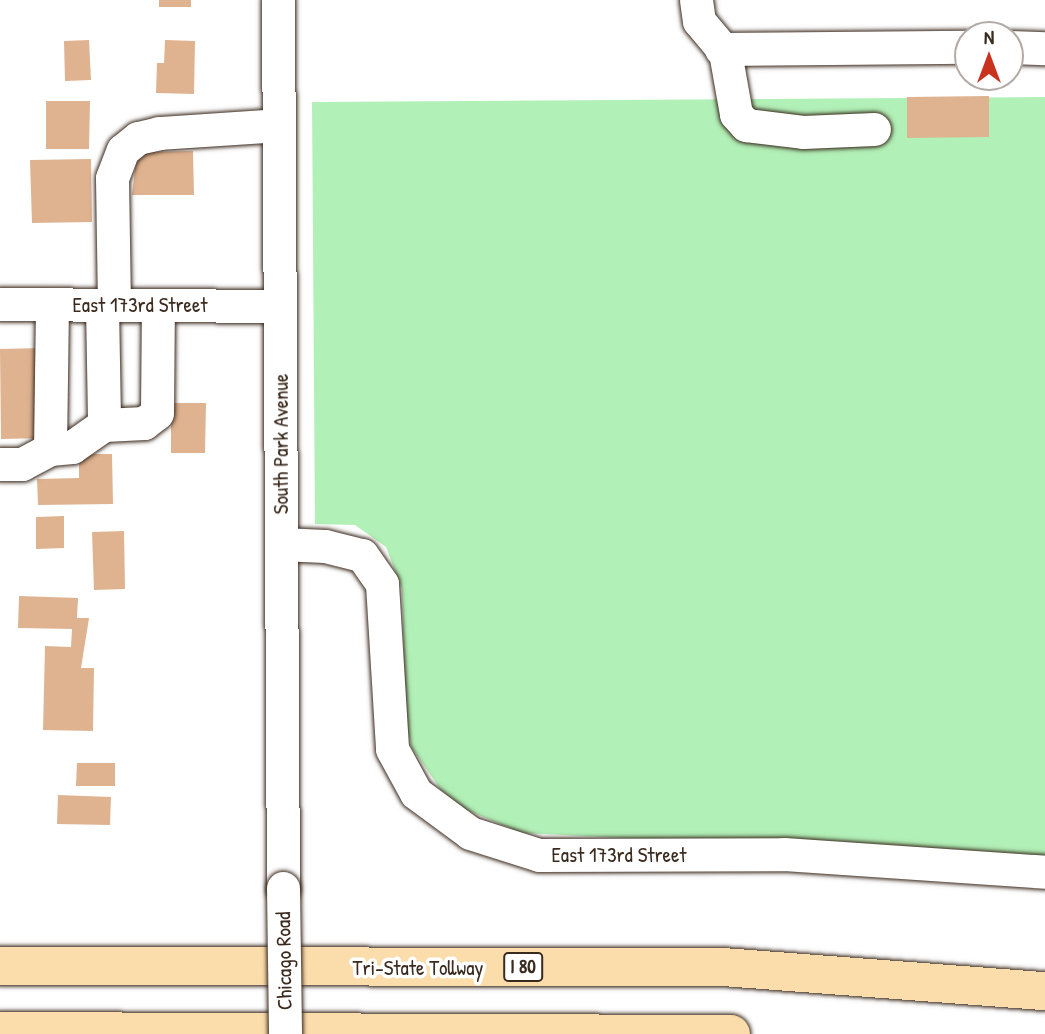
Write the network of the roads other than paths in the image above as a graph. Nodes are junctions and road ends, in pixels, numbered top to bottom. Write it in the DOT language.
graph roads {
  1 [pos="278,0"];
  2 [pos="696,0"];
  3 [pos="954,47"];
  4 [pos="1024,47"];
  5 [pos="1045,48"];
  6 [pos="721,49"];
  7 [pos="279,125"];
  8 [pos="874,129"];
  9 [pos="0,304"];
  10 [pos="52,304"];
  11 [pos="108,304"];
  12 [pos="158,305"];
  13 [pos="280,306"];
  14 [pos="104,425"];
  15 [pos="50,449"];
  16 [pos="0,464"];
  17 [pos="281,544"];
  18 [pos="1045,872"];
  19 [pos="283,888"];
  20 [pos="0,966"];
  21 [pos="1045,983"];
  22 [pos="1004,987"];
  23 [pos="1045,991"];
  24 [pos="0,1031"];
  25 [pos="285,1034"];
  26 [pos="731,1034"];
  1 -- 7 [label="street, South Park Avenue"];
  2 -- 6 [label="street"];
  3 -- 6 [label="street"];
  4 -- 5 [label="street"];
  6 -- 8 [label="street"];
  7 -- 11 [label="street"];
  7 -- 13 [label="street, South Park Avenue"];
  9 -- 10 [label="street, East 173rd Street"];
  10 -- 11 [label="street, East 173rd Street"];
  10 -- 15 [label="street"];
  11 -- 12 [label="street, East 173rd Street"];
  11 -- 14 [label="street"];
  12 -- 13 [label="street, East 173rd Street"];
  12 -- 14 [label="street"];
  13 -- 17 [label="street, South Park Avenue"];
  14 -- 15 [label="street"];
  15 -- 16 [label="street"];
  17 -- 18 [label="street, East 173rd Street"];
  17 -- 19 [label="street, South Park Avenue"];
  19 -- 25 [label="street, Chicago Road, bridge"];
  20 -- 22 [label="highway, Tri-State Tollway / I 80"];
  21 -- 22 [label="highway"];
  22 -- 23 [label="highway, Tri-State Tollway / I 80"];
  24 -- 26 [label="highway"];
}
